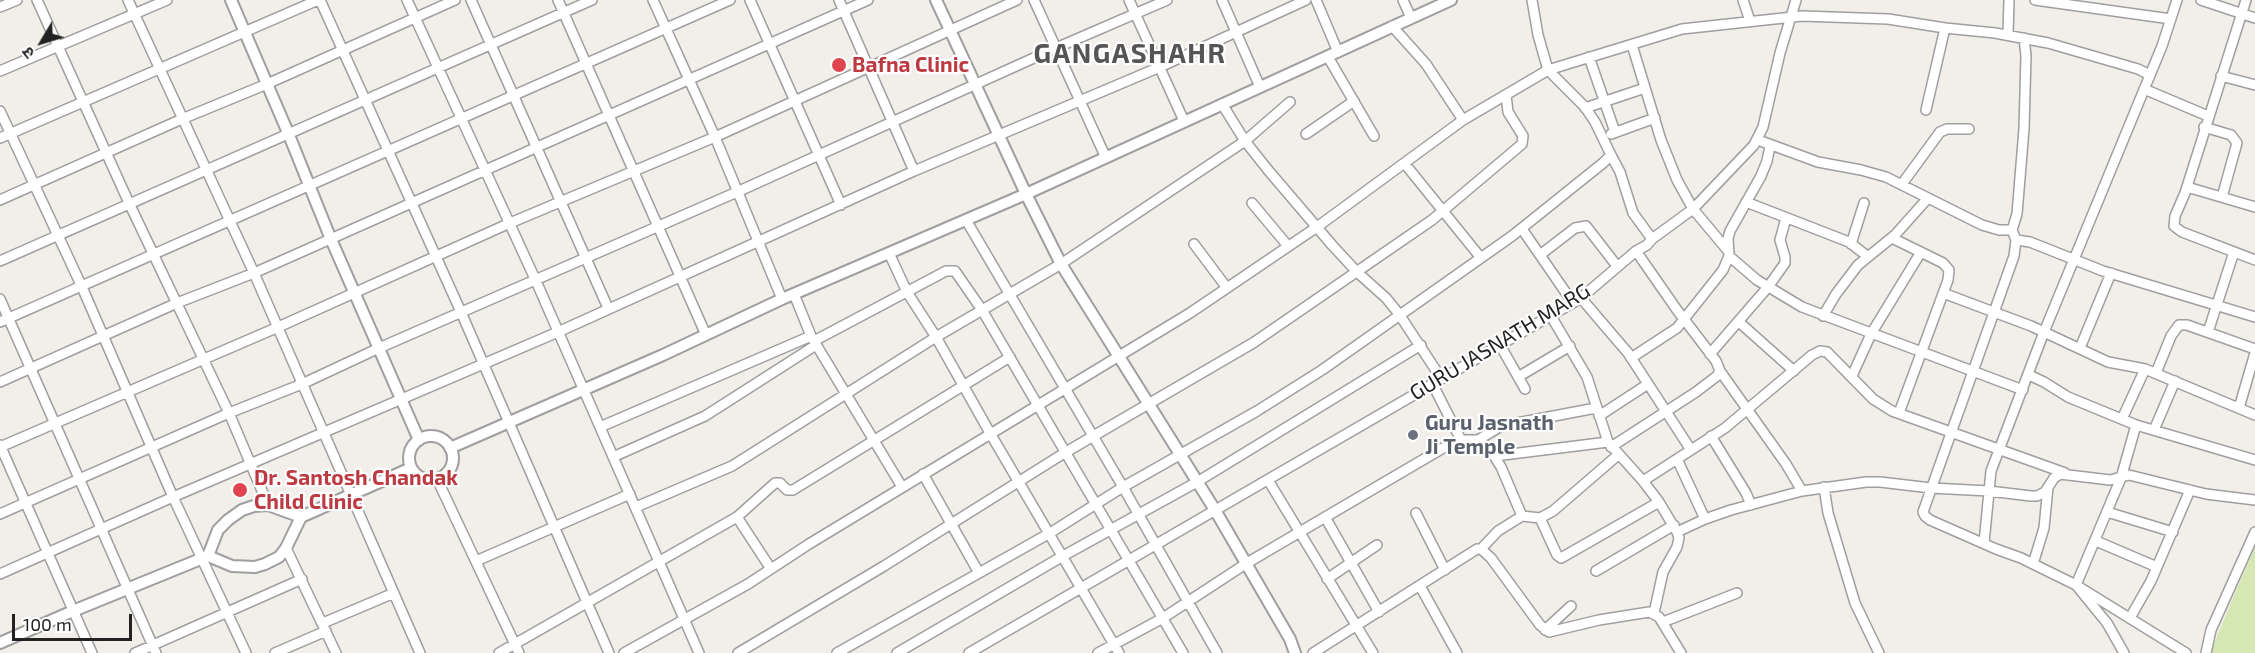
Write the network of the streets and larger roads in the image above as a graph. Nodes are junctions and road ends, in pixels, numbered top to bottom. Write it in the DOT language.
graph roads {
  1 [pos="17,0"];
  2 [pos="37,0"];
  3 [pos="128,0"];
  4 [pos="167,0"];
  5 [pos="231,0"];
  6 [pos="319,0"];
  7 [pos="407,0"];
  8 [pos="455,0"];
  9 [pos="471,0"];
  10 [pos="558,0"];
  11 [pos="592,0"];
  12 [pos="653,0"];
  13 [pos="730,0"];
  14 [pos="750,0"];
  15 [pos="839,0"];
  16 [pos="868,0"];
  17 [pos="936,0"];
  18 [pos="1017,0"];
  19 [pos="1034,0"];
  20 [pos="1129,0"];
  21 [pos="1167,0"];
  22 [pos="1222,0"];
  23 [pos="1306,0"];
  24 [pos="1316,0"];
  25 [pos="1403,0"];
  26 [pos="1451,0"];
  27 [pos="1532,0"];
  28 [pos="1743,0"];
  29 [pos="1796,0"];
  30 [pos="2009,0"];
  31 [pos="2035,0"];
  32 [pos="2177,0"];
  33 [pos="2201,0"];
  34 [pos="2246,0"];
  35 [pos="2082,3"];
  36 [pos="0,7"];
  37 [pos="844,10"];
  38 [pos="564,12"];
  39 [pos="2241,13"];
  40 [pos="135,14"];
  41 [pos="1135,14"];
  42 [pos="1790,16"];
  43 [pos="414,18"];
  44 [pos="1411,18"];
  45 [pos="2255,18"];
  46 [pos="2171,19"];
  47 [pos="1750,21"];
  48 [pos="1392,26"];
  49 [pos="666,28"];
  50 [pos="1945,28"];
  51 [pos="244,32"];
  52 [pos="951,32"];
  53 [pos="1235,32"];
  54 [pos="2008,35"];
  55 [pos="2024,38"];
  56 [pos="492,45"];
  57 [pos="769,45"];
  58 [pos="1632,45"];
  59 [pos="59,46"];
  60 [pos="1056,48"];
  61 [pos="342,50"];
  62 [pos="1333,55"];
  63 [pos="1589,57"];
  64 [pos="587,63"];
  65 [pos="868,67"];
  66 [pos="158,68"];
  67 [pos="1160,68"];
  68 [pos="438,69"];
  69 [pos="1548,70"];
  70 [pos="0,71"];
  71 [pos="2150,75"];
  72 [pos="2221,76"];
  73 [pos="689,80"];
  74 [pos="267,84"];
  75 [pos="975,84"];
  76 [pos="2255,85"];
  77 [pos="1260,87"];
  78 [pos="1645,88"];
  79 [pos="2144,89"];
  80 [pos="1506,95"];
  81 [pos="515,96"];
  82 [pos="364,100"];
  83 [pos="795,100"];
  84 [pos="1079,100"];
  85 [pos="83,101"];
  86 [pos="1354,101"];
  87 [pos="1290,102"];
  88 [pos="1604,103"];
  89 [pos="1222,104"];
  90 [pos="1586,108"];
  91 [pos="1926,110"];
  92 [pos="0,111"];
  93 [pos="609,115"];
  94 [pos="2208,116"];
  95 [pos="1655,118"];
  96 [pos="182,119"];
  97 [pos="461,120"];
  98 [pos="1184,120"];
  99 [pos="1463,120"];
  100 [pos="892,122"];
  101 [pos="2204,127"];
  102 [pos="1969,129"];
  103 [pos="1615,132"];
  104 [pos="9,134"];
  105 [pos="1306,134"];
  106 [pos="289,135"];
  107 [pos="999,135"];
  108 [pos="1374,136"];
  109 [pos="1603,136"];
  110 [pos="715,137"];
  111 [pos="0,138"];
  112 [pos="1758,140"];
  113 [pos="1245,141"];
  114 [pos="1770,146"];
  115 [pos="535,147"];
  116 [pos="107,152"];
  117 [pos="389,152"];
  118 [pos="819,155"];
  119 [pos="1611,155"];
  120 [pos="1106,158"];
  121 [pos="1405,164"];
  122 [pos="484,170"];
  123 [pos="206,171"];
  124 [pos="634,171"];
  125 [pos="914,171"];
  126 [pos="1902,184"];
  127 [pos="35,185"];
  128 [pos="310,187"];
  129 [pos="2187,187"];
  130 [pos="737,192"];
  131 [pos="1026,194"];
  132 [pos="2222,197"];
  133 [pos="1928,198"];
  134 [pos="0,200"];
  135 [pos="1746,202"];
  136 [pos="129,203"];
  137 [pos="411,203"];
  138 [pos="561,203"];
  139 [pos="1252,203"];
  140 [pos="1864,203"];
  141 [pos="841,205"];
  142 [pos="2255,207"];
  143 [pos="1693,209"];
  144 [pos="1443,211"];
  145 [pos="1786,218"];
  146 [pos="966,220"];
  147 [pos="230,222"];
  148 [pos="510,223"];
  149 [pos="658,225"];
  150 [pos="1317,227"];
  151 [pos="1522,229"];
  152 [pos="2012,230"];
  153 [pos="58,236"];
  154 [pos="330,237"];
  155 [pos="1892,238"];
  156 [pos="1652,239"];
  157 [pos="2016,240"];
  158 [pos="758,241"];
  159 [pos="1194,244"];
  160 [pos="1851,244"];
  161 [pos="1288,246"];
  162 [pos="1636,251"];
  163 [pos="1921,252"];
  164 [pos="2234,252"];
  165 [pos="889,253"];
  166 [pos="154,254"];
  167 [pos="1729,254"];
  168 [pos="1540,255"];
  169 [pos="436,256"];
  170 [pos="1867,256"];
  171 [pos="585,258"];
  172 [pos="1481,258"];
  173 [pos="2074,260"];
  174 [pos="2255,260"];
  175 [pos="0,261"];
  176 [pos="1061,264"];
  177 [pos="1617,266"];
  178 [pos="1357,272"];
  179 [pos="254,273"];
  180 [pos="2111,273"];
  181 [pos="681,276"];
  182 [pos="536,281"];
  183 [pos="81,287"];
  184 [pos="1768,287"];
  185 [pos="1227,288"];
  186 [pos="354,292"];
  187 [pos="907,292"];
  188 [pos="1943,293"];
  189 [pos="794,294"];
  190 [pos="1008,295"];
  191 [pos="0,298"];
  192 [pos="782,299"];
  193 [pos="1577,300"];
  194 [pos="177,303"];
  195 [pos="2218,305"];
  196 [pos="608,308"];
  197 [pos="982,310"];
  198 [pos="461,312"];
  199 [pos="1993,313"];
  200 [pos="1399,314"];
  201 [pos="1551,316"];
  202 [pos="1823,316"];
  203 [pos="2255,316"];
  204 [pos="1684,319"];
  205 [pos="5,320"];
  206 [pos="1739,322"];
  207 [pos="276,328"];
  208 [pos="558,332"];
  209 [pos="2044,332"];
  210 [pos="2208,332"];
  211 [pos="1871,334"];
  212 [pos="706,335"];
  213 [pos="104,337"];
  214 [pos="936,337"];
  215 [pos="813,341"];
  216 [pos="1421,345"];
  217 [pos="1500,345"];
  218 [pos="1570,346"];
  219 [pos="379,348"];
  220 [pos="2080,348"];
  221 [pos="2255,351"];
  222 [pos="1920,352"];
  223 [pos="1710,354"];
  224 [pos="1118,356"];
  225 [pos="1010,357"];
  226 [pos="1631,358"];
  227 [pos="204,359"];
  228 [pos="482,363"];
  229 [pos="31,369"];
  230 [pos="2145,369"];
  231 [pos="1720,371"];
  232 [pos="1794,371"];
  233 [pos="1972,372"];
  234 [pos="2156,373"];
  235 [pos="2029,375"];
  236 [pos="1852,376"];
  237 [pos="1518,377"];
  238 [pos="1441,378"];
  239 [pos="2175,381"];
  240 [pos="0,382"];
  241 [pos="1432,383"];
  242 [pos="302,384"];
  243 [pos="1648,384"];
  244 [pos="963,386"];
  245 [pos="583,388"];
  246 [pos="1065,388"];
  247 [pos="1525,389"];
  248 [pos="2023,390"];
  249 [pos="128,392"];
  250 [pos="845,393"];
  251 [pos="401,399"];
  252 [pos="1148,403"];
  253 [pos="1038,404"];
  254 [pos="2239,408"];
  255 [pos="1749,409"];
  256 [pos="1666,411"];
  257 [pos="229,412"];
  258 [pos="1598,412"];
  259 [pos="1899,413"];
  260 [pos="2255,415"];
  261 [pos="2122,419"];
  262 [pos="508,422"];
  263 [pos="54,424"];
  264 [pos="2136,425"];
  265 [pos="600,427"];
  266 [pos="2154,430"];
  267 [pos="324,432"];
  268 [pos="1951,432"];
  269 [pos="990,433"];
  270 [pos="1093,436"];
  271 [pos="1711,436"];
  272 [pos="419,440"];
  273 [pos="874,440"];
  274 [pos="1461,440"];
  275 [pos="1478,440"];
  276 [pos="1609,445"];
  277 [pos="0,446"];
  278 [pos="152,447"];
  279 [pos="450,448"];
  280 [pos="1690,450"];
  281 [pos="2001,451"];
  282 [pos="1066,452"];
  283 [pos="1180,455"];
  284 [pos="1618,455"];
  285 [pos="1495,456"];
  286 [pos="613,457"];
  287 [pos="1677,459"];
  288 [pos="2255,460"];
  289 [pos="250,464"];
  290 [pos="411,468"];
  291 [pos="2065,473"];
  292 [pos="923,474"];
  293 [pos="78,478"];
  294 [pos="2121,478"];
  295 [pos="437,479"];
  296 [pos="1268,480"];
  297 [pos="1643,481"];
  298 [pos="1019,482"];
  299 [pos="1197,482"];
  300 [pos="902,487"];
  301 [pos="1123,487"];
  302 [pos="1824,487"];
  303 [pos="2048,487"];
  304 [pos="1931,488"];
  305 [pos="2190,490"];
  306 [pos="1802,491"];
  307 [pos="1989,492"];
  308 [pos="350,494"];
  309 [pos="630,494"];
  310 [pos="173,497"];
  311 [pos="2255,500"];
  312 [pos="1659,502"];
  313 [pos="24,503"];
  314 [pos="1096,503"];
  315 [pos="268,505"];
  316 [pos="1751,505"];
  317 [pos="636,507"];
  318 [pos="1215,510"];
  319 [pos="2107,512"];
  320 [pos="1416,513"];
  321 [pos="0,514"];
  322 [pos="1139,515"];
  323 [pos="1522,516"];
  324 [pos="301,517"];
  325 [pos="737,517"];
  326 [pos="1325,517"];
  327 [pos="1539,518"];
  328 [pos="1706,519"];
  329 [pos="951,524"];
  330 [pos="553,527"];
  331 [pos="1676,528"];
  332 [pos="1111,529"];
  333 [pos="102,530"];
  334 [pos="1299,532"];
  335 [pos="2173,532"];
  336 [pos="2255,532"];
  337 [pos="1050,533"];
  338 [pos="2096,542"];
  339 [pos="1984,543"];
  340 [pos="1156,545"];
  341 [pos="1377,545"];
  342 [pos="286,548"];
  343 [pos="1481,549"];
  344 [pos="47,555"];
  345 [pos="1063,556"];
  346 [pos="205,557"];
  347 [pos="1128,559"];
  348 [pos="476,561"];
  349 [pos="1247,563"];
  350 [pos="1350,563"];
  351 [pos="659,564"];
  352 [pos="2033,564"];
  353 [pos="2157,567"];
  354 [pos="771,569"];
  355 [pos="1445,570"];
  356 [pos="1596,571"];
  357 [pos="978,573"];
  358 [pos="0,574"];
  359 [pos="302,579"];
  360 [pos="1327,579"];
  361 [pos="2076,585"];
  362 [pos="1420,586"];
  363 [pos="1082,587"];
  364 [pos="127,588"];
  365 [pos="394,593"];
  366 [pos="1737,593"];
  367 [pos="1188,600"];
  368 [pos="586,603"];
  369 [pos="1571,606"];
  370 [pos="73,610"];
  371 [pos="1379,612"];
  372 [pos="227,613"];
  373 [pos="1654,613"];
  374 [pos="1163,618"];
  375 [pos="2130,618"];
  376 [pos="683,619"];
  377 [pos="1663,622"];
  378 [pos="1356,626"];
  379 [pos="324,627"];
  380 [pos="1545,630"];
  381 [pos="0,643"];
  382 [pos="1114,644"];
  383 [pos="155,649"];
  384 [pos="517,649"];
  385 [pos="92,653"];
  386 [pos="135,653"];
  387 [pos="246,653"];
  388 [pos="275,653"];
  389 [pos="336,653"];
  390 [pos="420,653"];
  391 [pos="499,653"];
  392 [pos="609,653"];
  393 [pos="624,653"];
  394 [pos="699,653"];
  395 [pos="738,653"];
  396 [pos="837,653"];
  397 [pos="897,653"];
  398 [pos="969,653"];
  399 [pos="1098,653"];
  400 [pos="1119,653"];
  401 [pos="1183,653"];
  402 [pos="1217,653"];
  403 [pos="1295,653"];
  404 [pos="1313,653"];
  405 [pos="1373,653"];
  406 [pos="1457,653"];
  407 [pos="1681,653"];
  408 [pos="1879,653"];
  409 [pos="2124,653"];
  410 [pos="2186,653"];
  411 [pos="2206,653"];
  1 -- 36 [label="street"];
  2 -- 59 [label="street"];
  3 -- 40 [label="street"];
  4 -- 40 [label="street"];
  5 -- 51 [label="street"];
  6 -- 51 [label="street"];
  6 -- 61 [label="street"];
  7 -- 43 [label="street"];
  8 -- 43 [label="street"];
  9 -- 56 [label="street"];
  10 -- 38 [label="street"];
  11 -- 38 [label="street"];
  12 -- 49 [label="street"];
  13 -- 49 [label="street"];
  14 -- 57 [label="street"];
  15 -- 37 [label="street"];
  16 -- 37 [label="street"];
  17 -- 52 [label="street"];
  18 -- 52 [label="street"];
  19 -- 60 [label="street"];
  20 -- 41 [label="street"];
  21 -- 41 [label="street"];
  22 -- 53 [label="street"];
  23 -- 53 [label="street"];
  24 -- 62 [label="street"];
  25 -- 44 [label="street"];
  26 -- 44 [label="street"];
  27 -- 69 [label="street"];
  28 -- 47 [label="street"];
  29 -- 42 [label="street, GURU JASNATH MARG"];
  30 -- 54 [label="street"];
  31 -- 35 [label="street"];
  32 -- 46 [label="street"];
  33 -- 39 [label="street"];
  34 -- 39 [label="street"];
  35 -- 46 [label="street"];
  37 -- 57 [label="street"];
  37 -- 65 [label="street"];
  38 -- 56 [label="street"];
  38 -- 64 [label="street"];
  39 -- 45 [label="street"];
  39 -- 72 [label="street"];
  40 -- 59 [label="street"];
  40 -- 66 [label="street"];
  41 -- 60 [label="street"];
  41 -- 67 [label="street"];
  42 -- 47 [label="street"];
  42 -- 50 [label="street"];
  42 -- 112 [label="street, GURU JASNATH MARG"];
  43 -- 61 [label="street"];
  43 -- 68 [label="street"];
  44 -- 48 [label="street"];
  46 -- 71 [label="street"];
  47 -- 58 [label="street"];
  48 -- 62 [label="street"];
  48 -- 99 [label="street"];
  49 -- 64 [label="street"];
  49 -- 73 [label="street"];
  50 -- 54 [label="street"];
  50 -- 91 [label="street"];
  51 -- 66 [label="street"];
  51 -- 74 [label="street"];
  52 -- 65 [label="street"];
  52 -- 75 [label="street"];
  53 -- 67 [label="street"];
  53 -- 77 [label="street"];
  54 -- 55 [label="street"];
  55 -- 71 [label="street"];
  55 -- 152 [label="street"];
  56 -- 68 [label="street"];
  56 -- 81 [label="street"];
  57 -- 73 [label="street"];
  57 -- 83 [label="street"];
  58 -- 63 [label="street"];
  58 -- 78 [label="street"];
  59 -- 70 [label="street"];
  59 -- 85 [label="street"];
  60 -- 75 [label="street"];
  60 -- 84 [label="street"];
  61 -- 74 [label="street"];
  61 -- 82 [label="street"];
  62 -- 77 [label="street"];
  62 -- 86 [label="street"];
  63 -- 69 [label="street"];
  63 -- 88 [label="street"];
  64 -- 81 [label="street"];
  64 -- 93 [label="street"];
  65 -- 83 [label="street"];
  65 -- 100 [label="street"];
  66 -- 85 [label="street"];
  66 -- 96 [label="street"];
  67 -- 84 [label="street"];
  67 -- 98 [label="street"];
  68 -- 82 [label="street"];
  68 -- 97 [label="street"];
  69 -- 80 [label="street"];
  69 -- 90 [label="street"];
  71 -- 79 [label="street"];
  72 -- 76 [label="street"];
  72 -- 94 [label="street"];
  73 -- 93 [label="street"];
  73 -- 110 [label="street"];
  74 -- 96 [label="street"];
  74 -- 106 [label="street"];
  75 -- 100 [label="street"];
  75 -- 107 [label="street"];
  77 -- 89 [label="street"];
  78 -- 88 [label="street"];
  78 -- 95 [label="street"];
  79 -- 94 [label="street"];
  79 -- 173 [label="street"];
  80 -- 99 [label="street"];
  80 -- 144 [label="street"];
  81 -- 97 [label="street"];
  81 -- 115 [label="street"];
  82 -- 106 [label="street"];
  82 -- 117 [label="street"];
  83 -- 110 [label="street"];
  83 -- 118 [label="street"];
  84 -- 107 [label="street"];
  84 -- 120 [label="street"];
  85 -- 104 [label="street"];
  85 -- 116 [label="street"];
  86 -- 105 [label="street"];
  86 -- 108 [label="street"];
  87 -- 113 [label="street"];
  88 -- 90 [label="street"];
  88 -- 103 [label="street"];
  89 -- 98 [label="street"];
  89 -- 113 [label="street"];
  90 -- 109 [label="street"];
  92 -- 104 [label="street"];
  93 -- 115 [label="street"];
  93 -- 124 [label="street"];
  94 -- 101 [label="street"];
  95 -- 103 [label="street"];
  95 -- 143 [label="street"];
  96 -- 116 [label="street"];
  96 -- 123 [label="street"];
  97 -- 117 [label="street"];
  97 -- 122 [label="street"];
  98 -- 120 [label="street"];
  99 -- 121 [label="street"];
  100 -- 118 [label="street"];
  100 -- 125 [label="street"];
  101 -- 129 [label="street"];
  101 -- 132 [label="street"];
  102 -- 126 [label="street"];
  103 -- 109 [label="street"];
  104 -- 111 [label="street"];
  104 -- 127 [label="street"];
  106 -- 123 [label="street"];
  106 -- 128 [label="street"];
  107 -- 125 [label="street"];
  107 -- 131 [label="street"];
  109 -- 119 [label="street"];
  110 -- 124 [label="street"];
  110 -- 130 [label="street"];
  112 -- 114 [label="street"];
  112 -- 143 [label="street, GURU JASNATH MARG"];
  113 -- 150 [label="street"];
  113 -- 176 [label="street"];
  114 -- 126 [label="street"];
  114 -- 135 [label="street"];
  115 -- 122 [label="street"];
  115 -- 138 [label="street"];
  116 -- 127 [label="street"];
  116 -- 136 [label="street"];
  117 -- 128 [label="street"];
  117 -- 137 [label="street"];
  118 -- 130 [label="street"];
  118 -- 141 [label="street"];
  119 -- 151 [label="street"];
  119 -- 156 [label="street"];
  120 -- 131 [label="street"];
  121 -- 144 [label="street"];
  121 -- 150 [label="street"];
  122 -- 137 [label="street"];
  122 -- 148 [label="street"];
  123 -- 136 [label="street"];
  123 -- 147 [label="street"];
  124 -- 138 [label="street"];
  124 -- 149 [label="street"];
  125 -- 141 [label="street"];
  126 -- 133 [label="street"];
  127 -- 134 [label="street"];
  127 -- 153 [label="street"];
  128 -- 147 [label="street"];
  128 -- 154 [label="street"];
  129 -- 132 [label="street"];
  129 -- 164 [label="street"];
  130 -- 149 [label="street"];
  130 -- 158 [label="street"];
  131 -- 146 [label="street"];
  131 -- 176 [label="street"];
  132 -- 142 [label="street"];
  133 -- 152 [label="street"];
  133 -- 155 [label="street"];
  135 -- 145 [label="street"];
  135 -- 167 [label="street"];
  136 -- 153 [label="street"];
  136 -- 166 [label="street"];
  137 -- 154 [label="street"];
  137 -- 169 [label="street"];
  138 -- 148 [label="street"];
  138 -- 171 [label="street"];
  139 -- 161 [label="street"];
  140 -- 160 [label="street"];
  141 -- 158 [label="street"];
  143 -- 156 [label="street, GURU JASNATH MARG"];
  143 -- 167 [label="street"];
  144 -- 172 [label="street"];
  144 -- 178 [label="street"];
  145 -- 160 [label="street"];
  145 -- 184 [label="street"];
  146 -- 165 [label="street"];
  146 -- 190 [label="street"];
  147 -- 166 [label="street"];
  147 -- 179 [label="street"];
  148 -- 169 [label="street"];
  148 -- 182 [label="street"];
  149 -- 171 [label="street"];
  149 -- 181 [label="street"];
  150 -- 161 [label="street"];
  150 -- 178 [label="street"];
  151 -- 168 [label="street"];
  151 -- 172 [label="street"];
  152 -- 157 [label="street"];
  153 -- 175 [label="street"];
  153 -- 183 [label="street"];
  154 -- 179 [label="street"];
  154 -- 186 [label="street"];
  155 -- 163 [label="street"];
  155 -- 170 [label="street"];
  156 -- 162 [label="street, GURU JASNATH MARG"];
  157 -- 173 [label="street"];
  157 -- 199 [label="street"];
  158 -- 181 [label="street"];
  158 -- 192 [label="street"];
  159 -- 185 [label="street"];
  160 -- 170 [label="street"];
  161 -- 185 [label="street"];
  162 -- 177 [label="street, GURU JASNATH MARG"];
  162 -- 204 [label="street"];
  163 -- 188 [label="street"];
  163 -- 211 [label="street"];
  164 -- 174 [label="street"];
  164 -- 195 [label="street"];
  165 -- 187 [label="street"];
  165 -- 189 [label="street"];
  166 -- 183 [label="street"];
  166 -- 194 [label="street"];
  167 -- 184 [label="street"];
  167 -- 204 [label="street"];
  168 -- 177 [label="street"];
  168 -- 193 [label="street"];
  169 -- 186 [label="street"];
  169 -- 198 [label="street"];
  170 -- 202 [label="street"];
  171 -- 182 [label="street"];
  171 -- 196 [label="street"];
  172 -- 200 [label="street"];
  173 -- 180 [label="street"];
  173 -- 209 [label="street"];
  176 -- 190 [label="street"];
  176 -- 224 [label="street"];
  177 -- 193 [label="street, GURU JASNATH MARG"];
  178 -- 200 [label="street"];
  178 -- 252 [label="street"];
  179 -- 194 [label="street"];
  179 -- 207 [label="street"];
  180 -- 195 [label="street"];
  180 -- 220 [label="street"];
  181 -- 196 [label="street"];
  181 -- 212 [label="street"];
  182 -- 198 [label="street"];
  182 -- 208 [label="street"];
  183 -- 205 [label="street"];
  183 -- 213 [label="street"];
  184 -- 202 [label="street"];
  184 -- 206 [label="street"];
  185 -- 224 [label="street"];
  186 -- 207 [label="street"];
  186 -- 219 [label="street"];
  187 -- 197 [label="street"];
  187 -- 214 [label="street"];
  187 -- 215 [label="street"];
  188 -- 199 [label="street"];
  188 -- 222 [label="street"];
  189 -- 192 [label="street"];
  189 -- 215 [label="street"];
  190 -- 197 [label="street"];
  190 -- 246 [label="street"];
  191 -- 205 [label="street"];
  192 -- 212 [label="street"];
  193 -- 201 [label="street, GURU JASNATH MARG"];
  193 -- 226 [label="street"];
  194 -- 213 [label="street"];
  194 -- 227 [label="street"];
  195 -- 203 [label="street"];
  195 -- 210 [label="street"];
  196 -- 208 [label="street"];
  197 -- 214 [label="street"];
  197 -- 225 [label="street"];
  198 -- 219 [label="street"];
  198 -- 228 [label="street"];
  199 -- 209 [label="street"];
  199 -- 233 [label="street"];
  200 -- 216 [label="street"];
  200 -- 283 [label="street"];
  201 -- 217 [label="street, GURU JASNATH MARG"];
  201 -- 218 [label="street"];
  202 -- 211 [label="street"];
  204 -- 223 [label="street"];
  204 -- 226 [label="street"];
  205 -- 229 [label="street"];
  206 -- 223 [label="street"];
  206 -- 232 [label="street"];
  207 -- 227 [label="street"];
  207 -- 242 [label="street"];
  208 -- 228 [label="street"];
  208 -- 245 [label="street"];
  209 -- 220 [label="street"];
  209 -- 235 [label="street"];
  210 -- 221 [label="street"];
  210 -- 234 [label="street"];
  211 -- 222 [label="street"];
  211 -- 236 [label="street"];
  212 -- 245 [label="street"];
  213 -- 229 [label="street"];
  213 -- 249 [label="street"];
  214 -- 244 [label="street"];
  214 -- 250 [label="street"];
  215 -- 250 [label="street"];
  215 -- 265 [label="street"];
  215 -- 286 [label="street"];
  216 -- 238 [label="street"];
  216 -- 299 [label="street"];
  217 -- 237 [label="street"];
  217 -- 238 [label="street, GURU JASNATH MARG"];
  218 -- 237 [label="street"];
  218 -- 258 [label="street"];
  219 -- 242 [label="street"];
  219 -- 251 [label="street"];
  220 -- 230 [label="street"];
  221 -- 254 [label="street"];
  222 -- 233 [label="street"];
  222 -- 259 [label="street"];
  223 -- 231 [label="street"];
  224 -- 246 [label="street"];
  224 -- 252 [label="street"];
  225 -- 244 [label="street"];
  225 -- 253 [label="street"];
  226 -- 243 [label="street"];
  227 -- 249 [label="street"];
  227 -- 257 [label="street"];
  228 -- 251 [label="street"];
  228 -- 262 [label="street"];
  229 -- 240 [label="street"];
  229 -- 263 [label="street"];
  230 -- 234 [label="street"];
  230 -- 261 [label="street"];
  231 -- 255 [label="street"];
  231 -- 256 [label="street"];
  232 -- 236 [label="street"];
  232 -- 255 [label="street"];
  233 -- 248 [label="street"];
  233 -- 268 [label="street"];
  234 -- 239 [label="street"];
  235 -- 248 [label="street"];
  235 -- 261 [label="street"];
  236 -- 259 [label="street"];
  237 -- 247 [label="street"];
  238 -- 241 [label="street, GURU JASNATH MARG"];
  239 -- 254 [label="street"];
  239 -- 266 [label="street"];
  241 -- 274 [label="street"];
  241 -- 296 [label="street, GURU JASNATH MARG"];
  242 -- 257 [label="street"];
  242 -- 267 [label="street"];
  243 -- 256 [label="street"];
  243 -- 258 [label="street"];
  244 -- 269 [label="street"];
  244 -- 273 [label="street"];
  245 -- 262 [label="street"];
  245 -- 265 [label="street"];
  246 -- 253 [label="street"];
  246 -- 270 [label="street"];
  248 -- 281 [label="street"];
  249 -- 263 [label="street"];
  249 -- 278 [label="street"];
  250 -- 273 [label="street"];
  250 -- 317 [label="street"];
  251 -- 267 [label="street"];
  251 -- 272 [label="street"];
  252 -- 270 [label="street"];
  252 -- 283 [label="street"];
  253 -- 269 [label="street"];
  253 -- 282 [label="street"];
  254 -- 260 [label="street"];
  255 -- 271 [label="street"];
  255 -- 306 [label="street"];
  256 -- 276 [label="street"];
  256 -- 280 [label="street"];
  257 -- 278 [label="street"];
  257 -- 289 [label="street"];
  258 -- 275 [label="street"];
  258 -- 276 [label="street"];
  259 -- 268 [label="street"];
  261 -- 264 [label="street"];
  262 -- 279 [label="street"];
  262 -- 330 [label="street"];
  263 -- 277 [label="street"];
  263 -- 293 [label="street"];
  264 -- 266 [label="street"];
  264 -- 294 [label="street"];
  265 -- 286 [label="street"];
  266 -- 288 [label="street"];
  267 -- 289 [label="street"];
  267 -- 308 [label="street"];
  268 -- 281 [label="street"];
  268 -- 304 [label="street"];
  269 -- 292 [label="street"];
  269 -- 298 [label="street"];
  270 -- 282 [label="street"];
  270 -- 301 [label="street"];
  271 -- 280 [label="street"];
  271 -- 316 [label="street"];
  272 -- 279 [label="street"];
  272 -- 290 [label="street"];
  273 -- 300 [label="street"];
  273 -- 325 [label="street"];
  274 -- 275 [label="street"];
  274 -- 326 [label="street"];
  275 -- 285 [label="street"];
  276 -- 284 [label="street"];
  276 -- 285 [label="street"];
  277 -- 313 [label="street"];
  278 -- 293 [label="street"];
  278 -- 310 [label="street"];
  279 -- 295 [label="street"];
  280 -- 287 [label="street"];
  281 -- 291 [label="street"];
  281 -- 307 [label="street"];
  282 -- 298 [label="street"];
  282 -- 314 [label="street"];
  283 -- 299 [label="street"];
  283 -- 301 [label="street"];
  284 -- 297 [label="street"];
  284 -- 327 [label="street"];
  285 -- 323 [label="street"];
  286 -- 309 [label="street"];
  287 -- 297 [label="street"];
  287 -- 328 [label="street"];
  289 -- 310 [label="street"];
  289 -- 315 [label="street"];
  290 -- 295 [label="street"];
  290 -- 308 [label="street"];
  291 -- 294 [label="street"];
  291 -- 303 [label="street"];
  292 -- 300 [label="street"];
  292 -- 329 [label="street"];
  293 -- 313 [label="street"];
  293 -- 333 [label="street"];
  294 -- 305 [label="street"];
  294 -- 319 [label="street"];
  295 -- 348 [label="street"];
  296 -- 318 [label="street, GURU JASNATH MARG"];
  296 -- 334 [label="street"];
  297 -- 312 [label="street"];
  298 -- 329 [label="street"];
  298 -- 337 [label="street"];
  299 -- 318 [label="street"];
  299 -- 322 [label="street"];
  300 -- 354 [label="street"];
  301 -- 314 [label="street"];
  301 -- 322 [label="street"];
  302 -- 304 [label="street"];
  302 -- 306 [label="street"];
  302 -- 408 [label="street"];
  303 -- 307 [label="street"];
  303 -- 352 [label="street"];
  304 -- 307 [label="street"];
  304 -- 339 [label="street"];
  305 -- 311 [label="street"];
  305 -- 335 [label="street"];
  306 -- 316 [label="street"];
  307 -- 339 [label="street"];
  308 -- 324 [label="street"];
  308 -- 365 [label="street"];
  309 -- 317 [label="street"];
  309 -- 330 [label="street"];
  310 -- 333 [label="street"];
  310 -- 346 [label="street"];
  312 -- 327 [label="street"];
  312 -- 331 [label="street"];
  313 -- 321 [label="street"];
  313 -- 344 [label="street"];
  314 -- 332 [label="street"];
  314 -- 337 [label="street"];
  315 -- 324 [label="street"];
  315 -- 346 [label="street"];
  316 -- 328 [label="street"];
  317 -- 351 [label="street"];
  318 -- 340 [label="street, GURU JASNATH MARG"];
  318 -- 349 [label="street"];
  319 -- 335 [label="street"];
  319 -- 338 [label="street"];
  320 -- 355 [label="street"];
  322 -- 332 [label="street"];
  322 -- 340 [label="street"];
  323 -- 327 [label="street"];
  323 -- 343 [label="street"];
  324 -- 342 [label="street"];
  325 -- 351 [label="street"];
  325 -- 354 [label="street"];
  326 -- 334 [label="street"];
  326 -- 350 [label="street"];
  328 -- 331 [label="street"];
  329 -- 357 [label="street"];
  329 -- 395 [label="street"];
  330 -- 348 [label="street"];
  330 -- 368 [label="street"];
  331 -- 356 [label="street"];
  331 -- 373 [label="street"];
  332 -- 345 [label="street"];
  332 -- 347 [label="street"];
  333 -- 344 [label="street"];
  333 -- 364 [label="street"];
  334 -- 349 [label="street"];
  334 -- 360 [label="street"];
  335 -- 353 [label="street"];
  336 -- 411 [label="street"];
  337 -- 345 [label="street"];
  337 -- 357 [label="street"];
  338 -- 353 [label="street"];
  338 -- 361 [label="street"];
  339 -- 352 [label="street"];
  340 -- 347 [label="street, GURU JASNATH MARG"];
  340 -- 367 [label="street"];
  341 -- 350 [label="street"];
  342 -- 346 [label="street"];
  342 -- 359 [label="street"];
  343 -- 355 [label="street"];
  343 -- 380 [label="street"];
  344 -- 358 [label="street"];
  344 -- 370 [label="street"];
  345 -- 363 [label="street"];
  345 -- 397 [label="street"];
  346 -- 364 [label="street"];
  346 -- 372 [label="street"];
  347 -- 363 [label="street, GURU JASNATH MARG"];
  347 -- 374 [label="street"];
  348 -- 384 [label="street"];
  349 -- 367 [label="street"];
  349 -- 403 [label="street"];
  350 -- 360 [label="street"];
  350 -- 371 [label="street"];
  351 -- 368 [label="street"];
  351 -- 376 [label="street"];
  352 -- 361 [label="street"];
  353 -- 375 [label="street"];
  354 -- 376 [label="street"];
  355 -- 362 [label="street"];
  357 -- 396 [label="street"];
  359 -- 372 [label="street"];
  359 -- 379 [label="street"];
  360 -- 378 [label="street"];
  361 -- 375 [label="street"];
  361 -- 409 [label="street"];
  362 -- 371 [label="street"];
  362 -- 406 [label="street"];
  363 -- 382 [label="street"];
  363 -- 398 [label="street, GURU JASNATH MARG"];
  364 -- 370 [label="street"];
  364 -- 383 [label="street"];
  365 -- 379 [label="street"];
  365 -- 390 [label="street"];
  366 -- 377 [label="street"];
  367 -- 374 [label="street"];
  367 -- 402 [label="street"];
  368 -- 384 [label="street"];
  368 -- 392 [label="street"];
  369 -- 380 [label="street"];
  370 -- 381 [label="street"];
  370 -- 385 [label="street"];
  371 -- 378 [label="street"];
  372 -- 383 [label="street"];
  372 -- 387 [label="street"];
  373 -- 377 [label="street"];
  373 -- 380 [label="street"];
  374 -- 382 [label="street"];
  374 -- 401 [label="street"];
  375 -- 410 [label="street"];
  376 -- 393 [label="street"];
  376 -- 394 [label="street"];
  377 -- 407 [label="street"];
  378 -- 404 [label="street"];
  378 -- 405 [label="street"];
  379 -- 388 [label="street"];
  379 -- 389 [label="street"];
  382 -- 399 [label="street"];
  382 -- 400 [label="street"];
  383 -- 386 [label="street"];
  384 -- 391 [label="street"];
}
